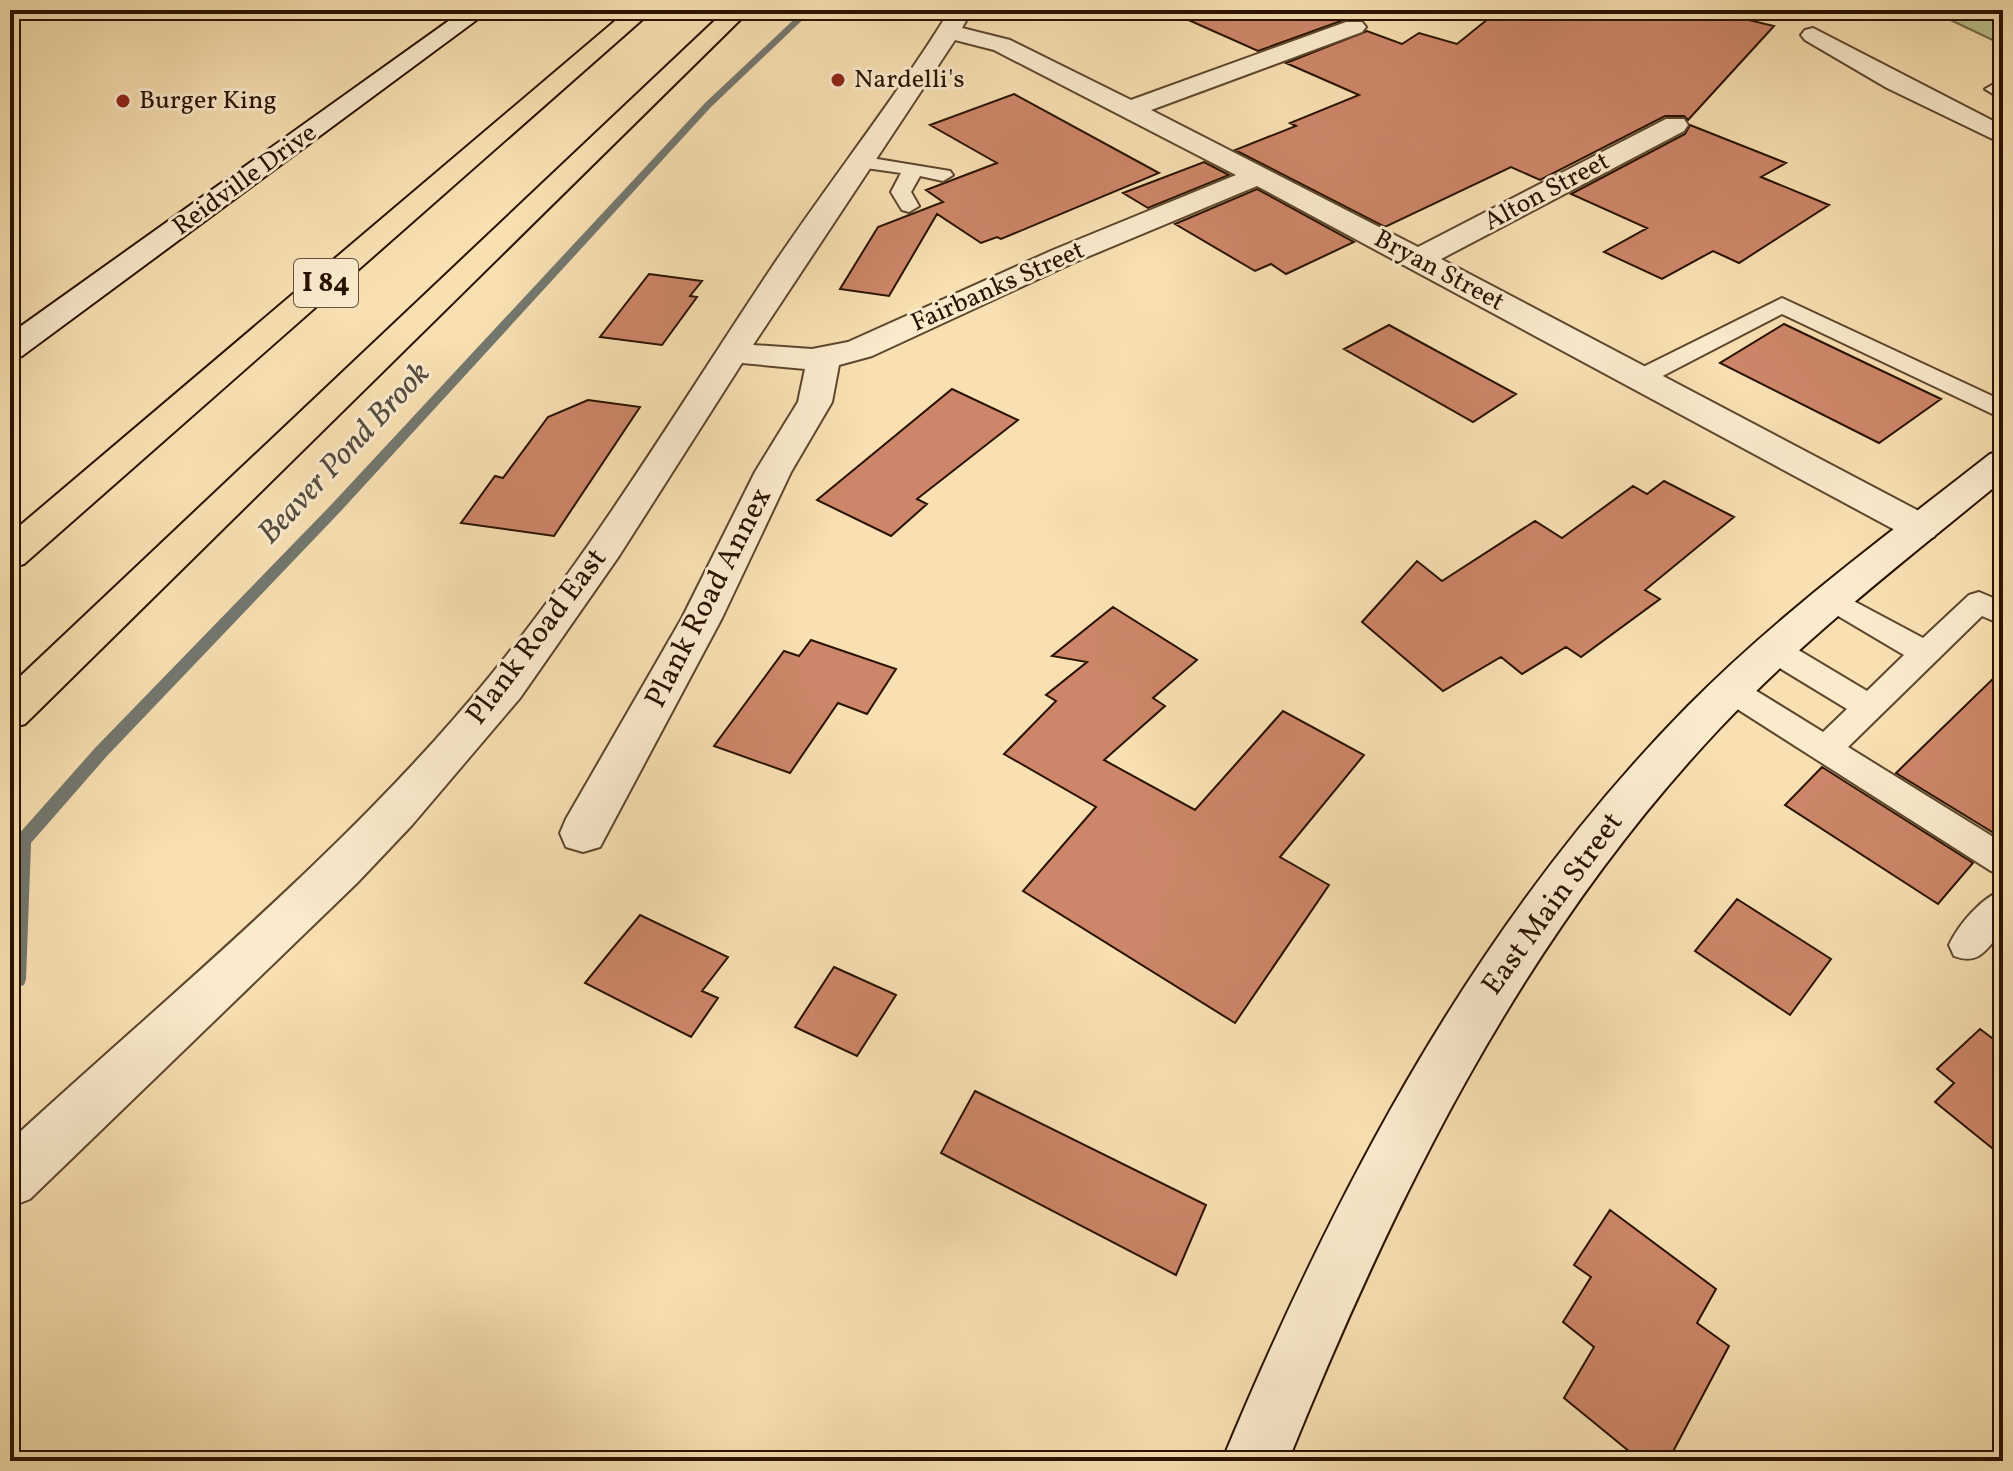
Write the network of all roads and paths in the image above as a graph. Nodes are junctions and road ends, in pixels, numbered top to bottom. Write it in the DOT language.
graph roads {
  1 [pos="479,10"];
  2 [pos="642,10"];
  3 [pos="739,10"];
  4 [pos="955,21"];
  5 [pos="1354,27"];
  6 [pos="1813,35"];
  7 [pos="1130,109"];
  8 [pos="1675,125"];
  9 [pos="2003,136"];
  10 [pos="859,162"];
  11 [pos="914,169"];
  12 [pos="943,175"];
  13 [pos="1257,176"];
  14 [pos="909,206"];
  15 [pos="1418,259"];
  16 [pos="10,349"];
  17 [pos="732,352"];
  18 [pos="824,359"];
  19 [pos="1640,378"];
  20 [pos="2003,411"];
  21 [pos="2003,462"];
  22 [pos="1921,528"];
  23 [pos="10,555"];
  24 [pos="1833,600"];
  25 [pos="2003,615"];
  26 [pos="1774,650"];
  27 [pos="1926,654"];
  28 [pos="1731,690"];
  29 [pos="1870,708"];
  30 [pos="10,712"];
  31 [pos="1826,749"];
  32 [pos="583,833"];
  33 [pos="2003,861"];
  34 [pos="2003,905"];
  35 [pos="1967,945"];
  36 [pos="10,1179"];
  37 [pos="1255,1461"];
  1 -- 16 [label="street, Reidville Drive"];
  2 -- 23 [label="highway, I 84"];
  3 -- 30 [label="highway"];
  4 -- 7 [label="street, Bryan Street"];
  4 -- 10 [label="street, Plank Road East"];
  5 -- 7 [label="street"];
  6 -- 9 [label="street"];
  7 -- 13 [label="street, Bryan Street"];
  8 -- 15 [label="street, Alton Street"];
  10 -- 11 [label="lane"];
  10 -- 17 [label="street, Plank Road East"];
  11 -- 12 [label="lane"];
  11 -- 14 [label="lane"];
  13 -- 15 [label="street, Bryan Street"];
  13 -- 18 [label="street, Fairbanks Street"];
  15 -- 19 [label="street, Bryan Street"];
  17 -- 18 [label="street, Fairbanks Street"];
  17 -- 36 [label="street, Plank Road East"];
  18 -- 32 [label="street, Plank Road Annex"];
  19 -- 20 [label="lane"];
  19 -- 22 [label="street, Bryan Street"];
  21 -- 22 [label="street, East Main Street"];
  22 -- 24 [label="street, East Main Street"];
  24 -- 26 [label="street, East Main Street"];
  24 -- 27 [label="lane"];
  25 -- 27 [label="lane"];
  26 -- 28 [label="street, East Main Street"];
  26 -- 29 [label="lane"];
  27 -- 29 [label="lane"];
  28 -- 31 [label="lane"];
  28 -- 37 [label="street, East Main Street"];
  29 -- 31 [label="lane"];
  31 -- 33 [label="lane"];
  34 -- 35 [label="lane"];
}
